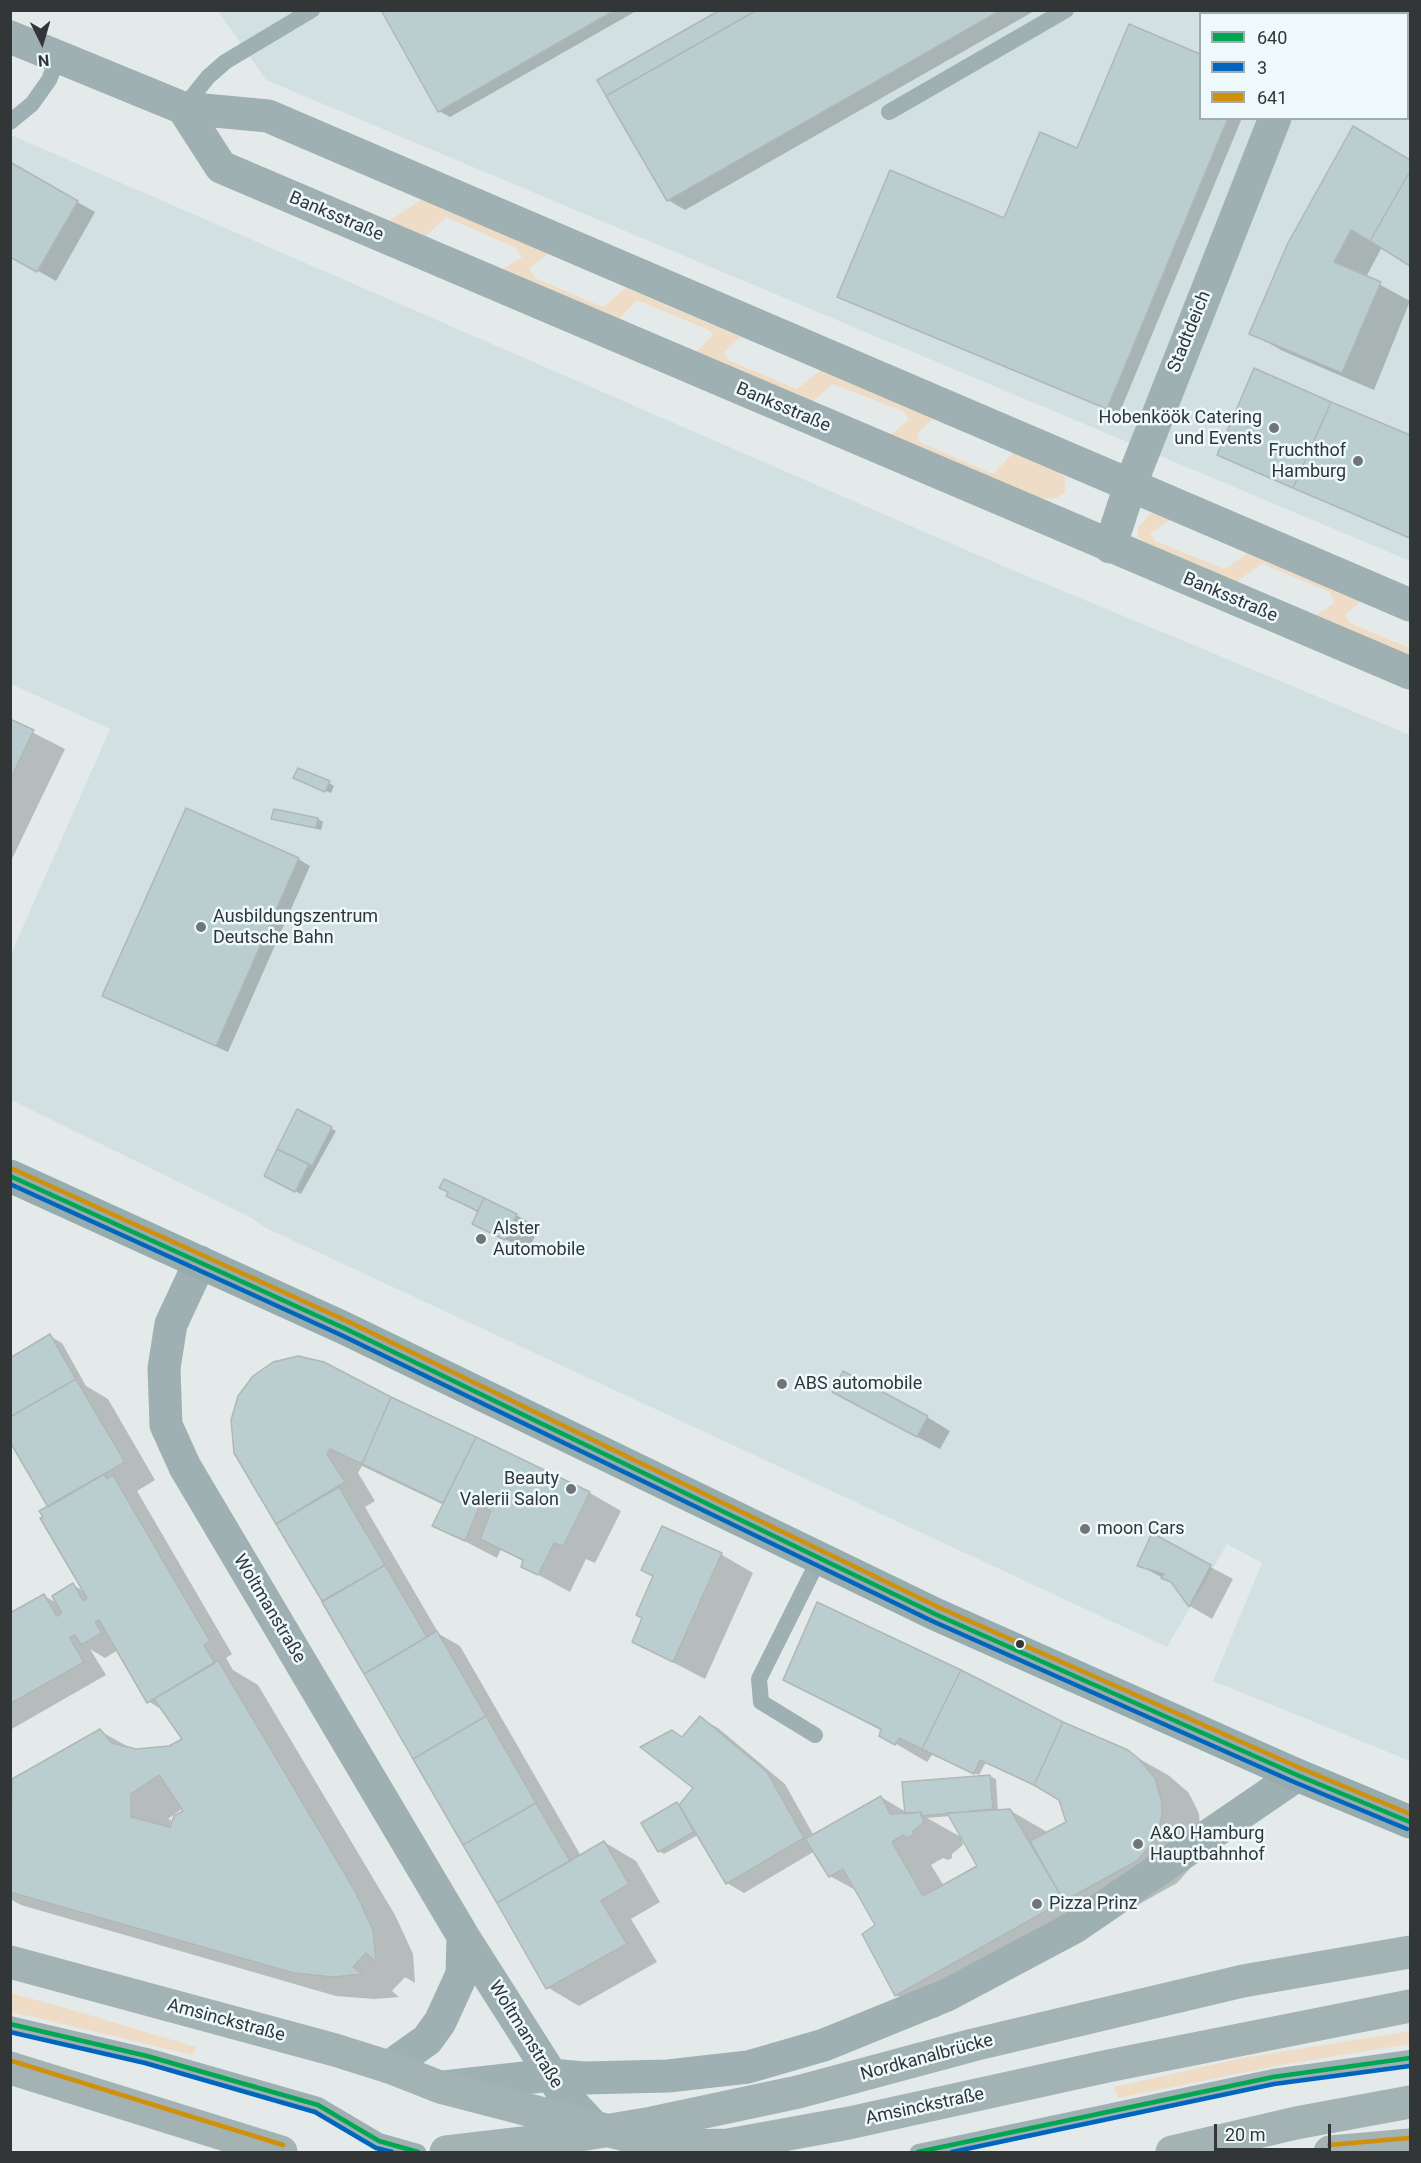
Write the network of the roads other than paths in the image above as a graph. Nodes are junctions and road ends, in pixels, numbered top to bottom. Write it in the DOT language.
graph roads {
  1 [pos="312,10"];
  2 [pos="1066,10"];
  3 [pos="10,37"];
  4 [pos="59,55"];
  5 [pos="183,108"];
  6 [pos="889,112"];
  7 [pos="1274,120"];
  8 [pos="10,122"];
  9 [pos="1130,486"];
  10 [pos="1110,548"];
  11 [pos="1410,605"];
  12 [pos="1410,673"];
  13 [pos="10,1176"];
  14 [pos="200,1262"];
  15 [pos="820,1557"];
  16 [pos="815,1734"];
  17 [pos="1297,1775"];
  18 [pos="1410,1822"];
  19 [pos="463,1936"];
  20 [pos="1409,1953"];
  21 [pos="10,1962"];
  22 [pos="1410,2006"];
  23 [pos="10,2024"];
  24 [pos="1410,2058"];
  25 [pos="389,2067"];
  26 [pos="10,2068"];
  27 [pos="551,2075"];
  28 [pos="440,2087"];
  29 [pos="1410,2102"];
  30 [pos="595,2128"];
  31 [pos="1410,2145"];
  32 [pos="281,2152"];
  33 [pos="418,2152"];
  34 [pos="446,2152"];
  35 [pos="918,2152"];
  36 [pos="1172,2152"];
  37 [pos="1330,2152"];
  1 -- 5 [label="lane"];
  2 -- 6 [label="lane"];
  3 -- 4 [label="street"];
  4 -- 5 [label="street"];
  4 -- 8 [label="lane"];
  5 -- 9 [label="street"];
  5 -- 10 [label="street, Banksstraße"];
  7 -- 9 [label="street, Stadtdeich"];
  9 -- 10 [label="street, Stadtdeich"];
  9 -- 11 [label="street"];
  10 -- 12 [label="street, Banksstraße"];
  13 -- 14 [label="main road"];
  14 -- 15 [label="main road"];
  14 -- 19 [label="street, Woltmanstraße"];
  15 -- 16 [label="lane"];
  15 -- 17 [label="main road"];
  17 -- 18 [label="main road"];
  17 -- 27 [label="street, Amsinckstraße"];
  19 -- 25 [label="street, Woltmanstraße"];
  19 -- 27 [label="street, Woltmanstraße"];
  20 -- 34 [label="main road, Nordkanalbrücke"];
  21 -- 25 [label="main road, Amsinckstraße"];
  22 -- 30 [label="main road, Amsinckstraße"];
  23 -- 33 [label="lane"];
  24 -- 35 [label="lane"];
  25 -- 28 [label="main road, Amsinckstraße"];
  26 -- 32 [label="main road"];
  27 -- 28 [label="street, Amsinckstraße"];
  27 -- 30 [label="street, Woltmanstraße"];
  28 -- 30 [label="main road, Amsinckstraße"];
  29 -- 36 [label="main road"];
  31 -- 37 [label="main road"];
}
